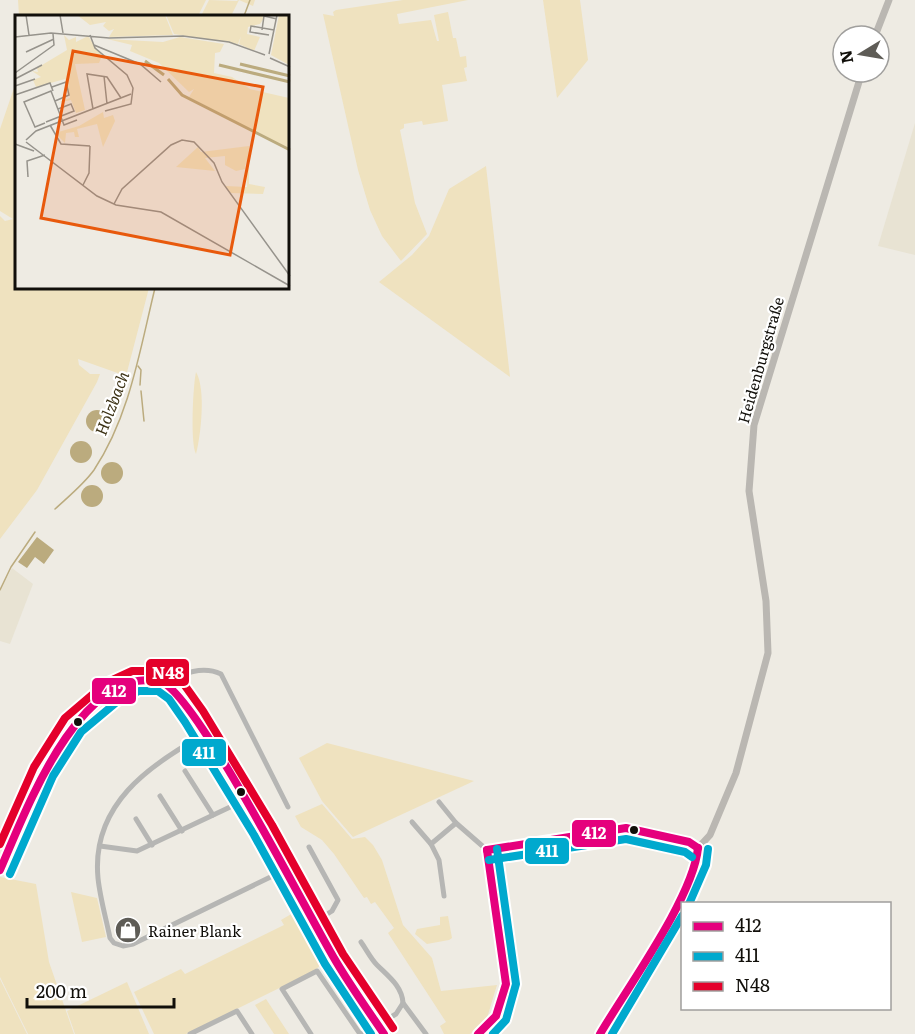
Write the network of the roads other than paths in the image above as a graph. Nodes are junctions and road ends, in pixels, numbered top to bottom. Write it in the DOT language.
graph roads {
  1 [pos="889,0"];
  2 [pos="880,24"];
  3 [pos="858,84"];
  4 [pos="168,684"];
  5 [pos="205,735"];
  6 [pos="185,771"];
  7 [pos="160,796"];
  8 [pos="245,800"];
  9 [pos="439,802"];
  10 [pos="288,807"];
  11 [pos="213,815"];
  12 [pos="136,819"];
  13 [pos="412,822"];
  14 [pos="456,823"];
  15 [pos="182,831"];
  16 [pos="431,844"];
  17 [pos="152,845"];
  18 [pos="100,846"];
  19 [pos="309,847"];
  20 [pos="698,848"];
  21 [pos="487,850"];
  22 [pos="0,870"];
  23 [pos="285,870"];
  24 [pos="444,896"];
  25 [pos="313,923"];
  26 [pos="361,942"];
  27 [pos="404,1003"];
  28 [pos="378,1025"];
  29 [pos="204,1027"];
  30 [pos="190,1034"];
  31 [pos="208,1034"];
  32 [pos="252,1034"];
  33 [pos="311,1034"];
  34 [pos="361,1034"];
  35 [pos="384,1034"];
  36 [pos="426,1034"];
  37 [pos="478,1034"];
  38 [pos="600,1034"];
  1 -- 2 [label="street"];
  3 -- 20 [label="street, Heidenburgstraße"];
  4 -- 5 [label="street"];
  4 -- 10 [label="street"];
  4 -- 22 [label="street"];
  5 -- 8 [label="street"];
  5 -- 18 [label="street"];
  6 -- 11 [label="street"];
  7 -- 15 [label="street"];
  8 -- 11 [label="street"];
  8 -- 23 [label="street"];
  9 -- 14 [label="street"];
  11 -- 15 [label="street"];
  12 -- 17 [label="street"];
  13 -- 16 [label="street"];
  14 -- 16 [label="street"];
  14 -- 21 [label="street"];
  15 -- 17 [label="street"];
  16 -- 24 [label="street"];
  17 -- 18 [label="street"];
  18 -- 23 [label="street"];
  19 -- 25 [label="street"];
  20 -- 21 [label="street"];
  20 -- 38 [label="street, Heidenburgstraße"];
  21 -- 37 [label="street"];
  23 -- 25 [label="street"];
  25 -- 28 [label="street"];
  26 -- 27 [label="street"];
  27 -- 28 [label="street"];
  27 -- 36 [label="street"];
  28 -- 34 [label="street"];
  28 -- 35 [label="street"];
  29 -- 30 [label="street"];
  29 -- 31 [label="street"];
  29 -- 32 [label="street"];
  33 -- 34 [label="street"];
}
